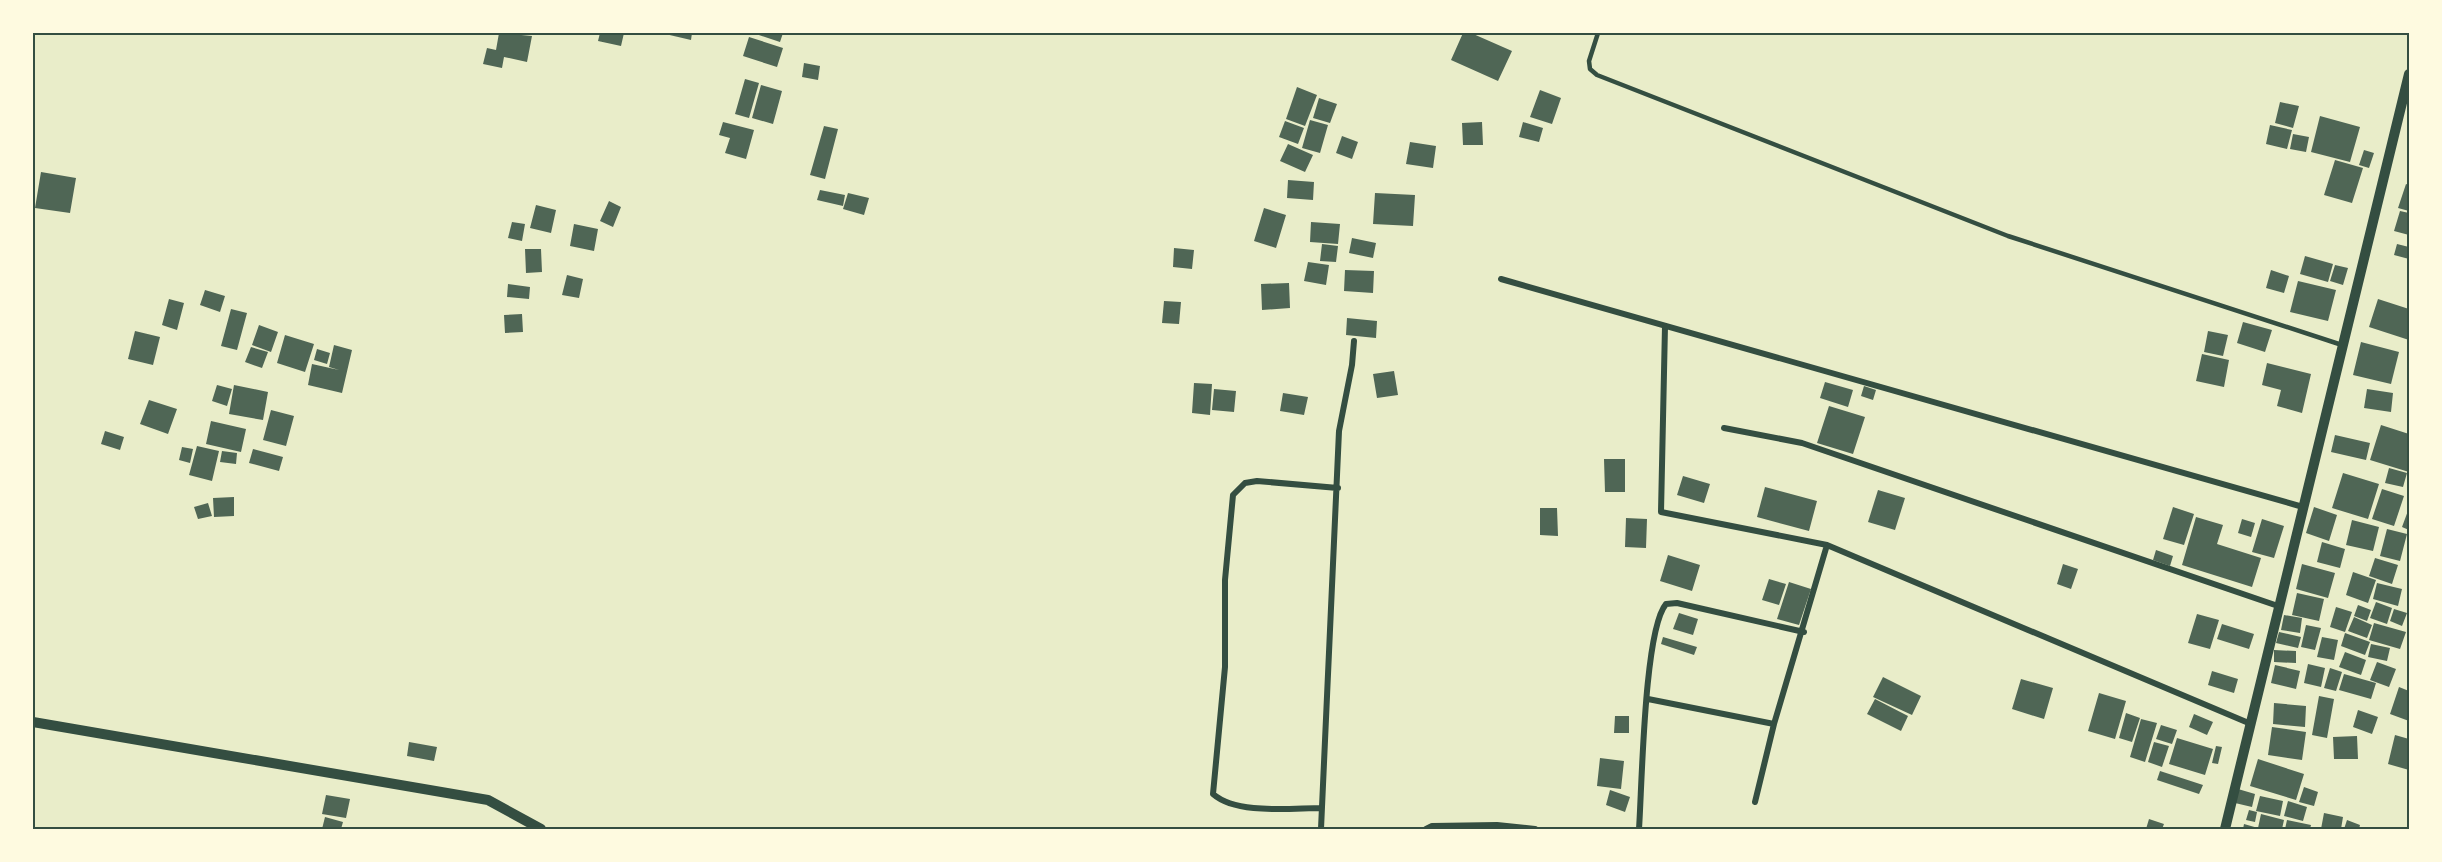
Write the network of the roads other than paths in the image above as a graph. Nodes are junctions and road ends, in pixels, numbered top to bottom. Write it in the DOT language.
graph roads {
  1 [pos="1598,33"];
  2 [pos="2409,74"];
  3 [pos="1502,279"];
  4 [pos="1665,326"];
  5 [pos="1354,341"];
  6 [pos="2342,345"];
  7 [pos="1724,428"];
  8 [pos="1338,488"];
  9 [pos="2303,507"];
  10 [pos="1827,545"];
  11 [pos="2278,606"];
  12 [pos="1804,632"];
  13 [pos="1648,699"];
  14 [pos="33,722"];
  15 [pos="1774,724"];
  16 [pos="2251,724"];
  17 [pos="1755,802"];
  18 [pos="1322,808"];
  19 [pos="541,829"];
  20 [pos="1321,829"];
  21 [pos="1426,829"];
  22 [pos="1535,829"];
  23 [pos="1639,829"];
  24 [pos="2225,829"];
  1 -- 6 [label="lane"];
  2 -- 6 [label="street"];
  3 -- 4 [label="street"];
  4 -- 9 [label="street"];
  4 -- 10 [label="street"];
  5 -- 8 [label="street"];
  6 -- 9 [label="street"];
  7 -- 11 [label="street"];
  8 -- 18 [label="street"];
  8 -- 18 [label="street"];
  9 -- 11 [label="street"];
  10 -- 12 [label="street"];
  10 -- 16 [label="street"];
  11 -- 16 [label="street"];
  12 -- 13 [label="street"];
  12 -- 15 [label="street"];
  13 -- 15 [label="street"];
  13 -- 23 [label="street"];
  14 -- 19 [label="street"];
  15 -- 17 [label="street"];
  16 -- 24 [label="street"];
  18 -- 20 [label="street"];
  21 -- 22 [label="street"];
}
